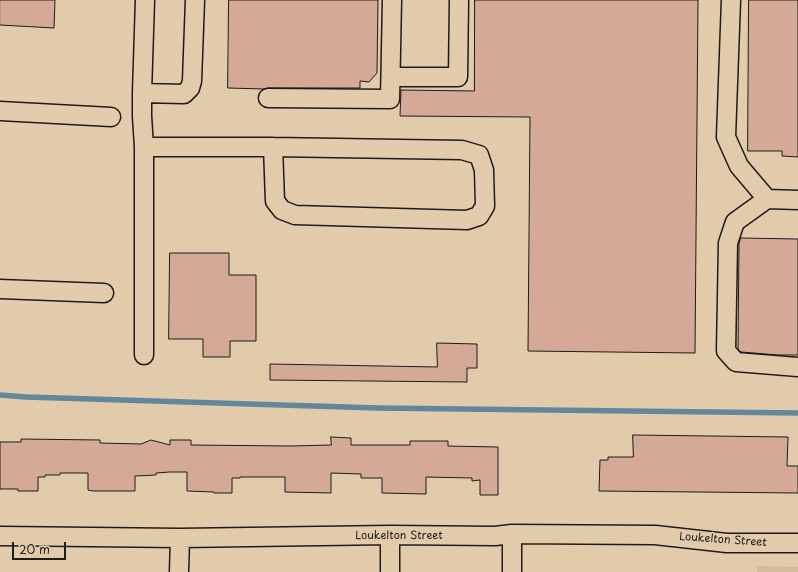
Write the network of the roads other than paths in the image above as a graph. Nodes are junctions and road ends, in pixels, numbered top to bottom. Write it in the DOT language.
graph roads {
  1 [pos="145,0"];
  2 [pos="195,0"];
  3 [pos="392,0"];
  4 [pos="459,0"];
  5 [pos="731,0"];
  6 [pos="391,77"];
  7 [pos="142,93"];
  8 [pos="268,98"];
  9 [pos="0,111"];
  10 [pos="110,117"];
  11 [pos="144,147"];
  12 [pos="273,147"];
  13 [pos="767,199"];
  14 [pos="798,200"];
  15 [pos="0,289"];
  16 [pos="104,293"];
  17 [pos="144,355"];
  18 [pos="798,367"];
  19 [pos="512,534"];
  20 [pos="390,535"];
  21 [pos="0,536"];
  22 [pos="180,538"];
  23 [pos="798,544"];
  24 [pos="179,572"];
  25 [pos="390,572"];
  26 [pos="512,572"];
  1 -- 7 [label="street"];
  2 -- 7 [label="street"];
  3 -- 6 [label="street"];
  4 -- 6 [label="street"];
  5 -- 13 [label="street"];
  6 -- 8 [label="street"];
  7 -- 11 [label="street"];
  9 -- 10 [label="street"];
  11 -- 12 [label="street"];
  11 -- 17 [label="street"];
  12 -- 12 [label="street"];
  13 -- 14 [label="street"];
  13 -- 18 [label="street"];
  15 -- 16 [label="street"];
  19 -- 20 [label="street, Loukelton Street"];
  19 -- 23 [label="street, Loukelton Street"];
  19 -- 26 [label="street"];
  20 -- 22 [label="street, Loukelton Street"];
  20 -- 25 [label="street"];
  21 -- 22 [label="street, Loukelton Street"];
  22 -- 24 [label="street"];
}
